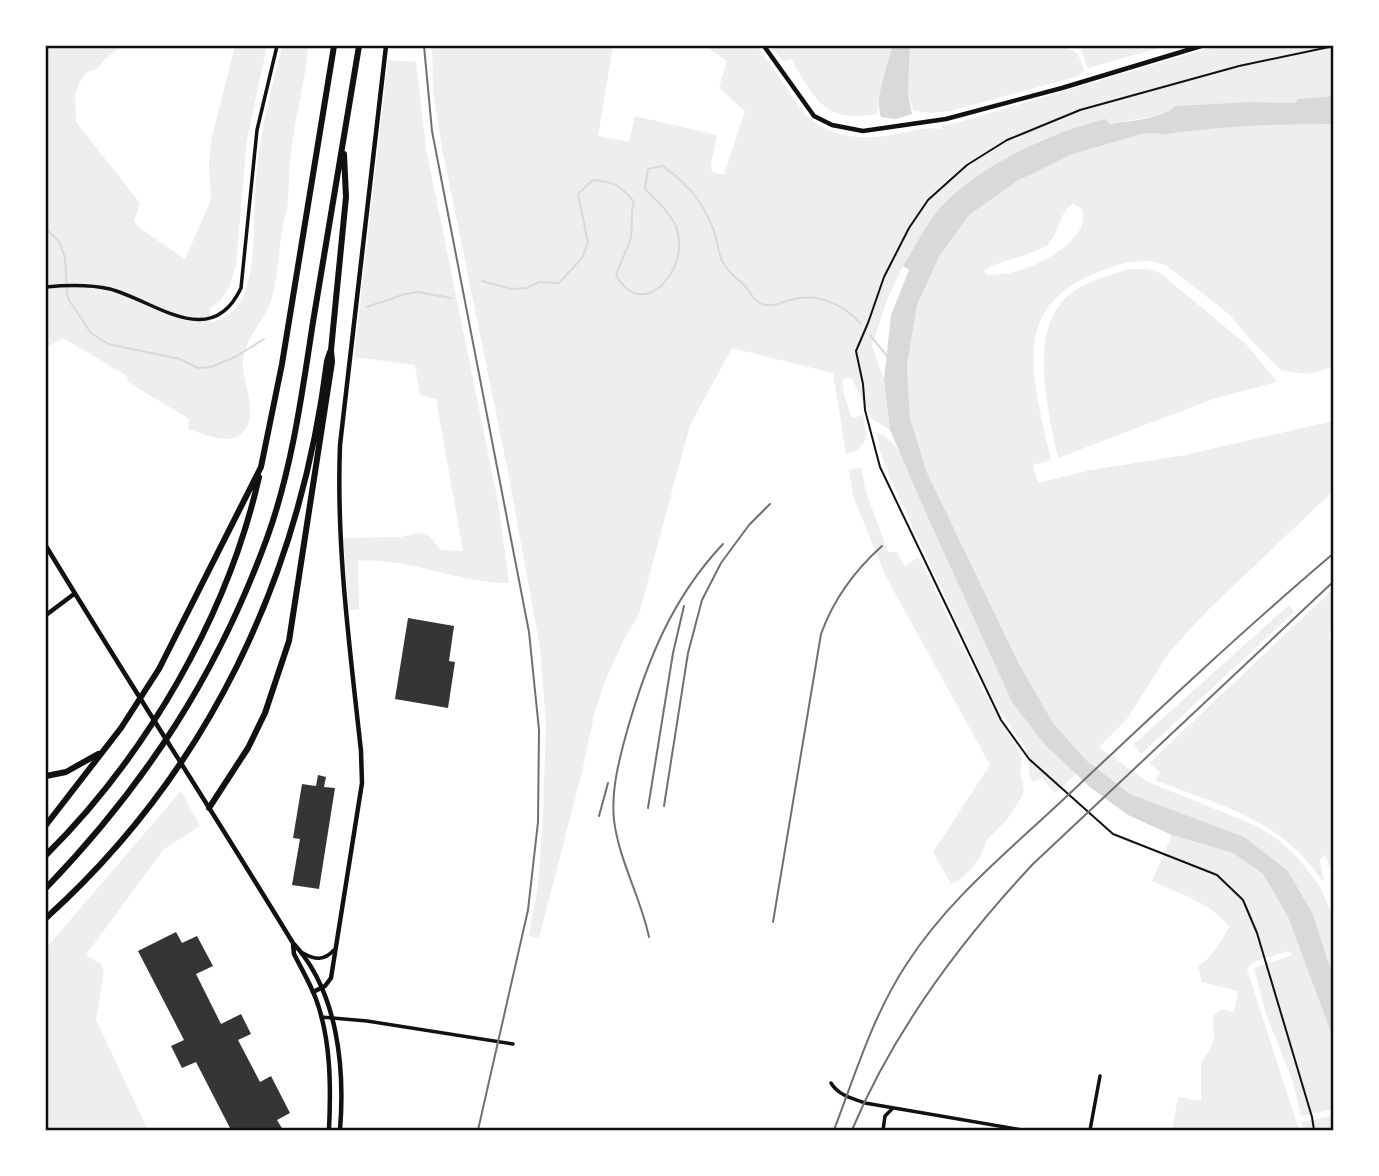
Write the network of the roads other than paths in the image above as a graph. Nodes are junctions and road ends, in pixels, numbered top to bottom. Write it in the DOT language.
graph roads {
  1 [pos="277,46"];
  2 [pos="334,46"];
  3 [pos="359,46"];
  4 [pos="386,46"];
  5 [pos="764,46"];
  6 [pos="1201,46"];
  7 [pos="343,141"];
  8 [pos="46,287"];
  9 [pos="331,350"];
  10 [pos="261,467"];
  11 [pos="46,546"];
  12 [pos="74,594"];
  13 [pos="46,615"];
  14 [pos="103,752"];
  15 [pos="46,776"];
  16 [pos="209,808"];
  17 [pos="46,825"];
  18 [pos="46,855"];
  19 [pos="46,888"];
  20 [pos="46,918"];
  21 [pos="293,943"];
  22 [pos="334,950"];
  23 [pos="302,953"];
  24 [pos="322,988"];
  25 [pos="313,992"];
  26 [pos="321,1017"];
  27 [pos="332,1018"];
  28 [pos="513,1044"];
  29 [pos="1100,1076"];
  30 [pos="831,1083"];
  31 [pos="892,1109"];
  32 [pos="987,1128"];
  33 [pos="328,1130"];
  34 [pos="340,1130"];
  35 [pos="883,1130"];
  36 [pos="1022,1130"];
  37 [pos="1090,1130"];
  1 -- 8 [label="street"];
  2 -- 10 [label="highway"];
  3 -- 7 [label="highway"];
  4 -- 22 [label="street"];
  5 -- 6 [label="street"];
  7 -- 9 [label="highway"];
  7 -- 19 [label="highway"];
  9 -- 16 [label="highway"];
  9 -- 20 [label="highway"];
  10 -- 14 [label="highway"];
  10 -- 18 [label="highway"];
  11 -- 12 [label="street"];
  12 -- 13 [label="street"];
  12 -- 16 [label="street"];
  14 -- 15 [label="highway"];
  14 -- 17 [label="highway"];
  16 -- 21 [label="street"];
  21 -- 23 [label="street"];
  21 -- 25 [label="street"];
  22 -- 23 [label="street"];
  22 -- 24 [label="street"];
  23 -- 24 [label="street"];
  24 -- 25 [label="street"];
  24 -- 27 [label="street"];
  25 -- 26 [label="street"];
  26 -- 27 [label="street"];
  26 -- 33 [label="street"];
  27 -- 28 [label="street"];
  27 -- 34 [label="street"];
  29 -- 37 [label="street"];
  30 -- 31 [label="street"];
  31 -- 32 [label="street"];
  31 -- 35 [label="street"];
  32 -- 36 [label="street"];
}
